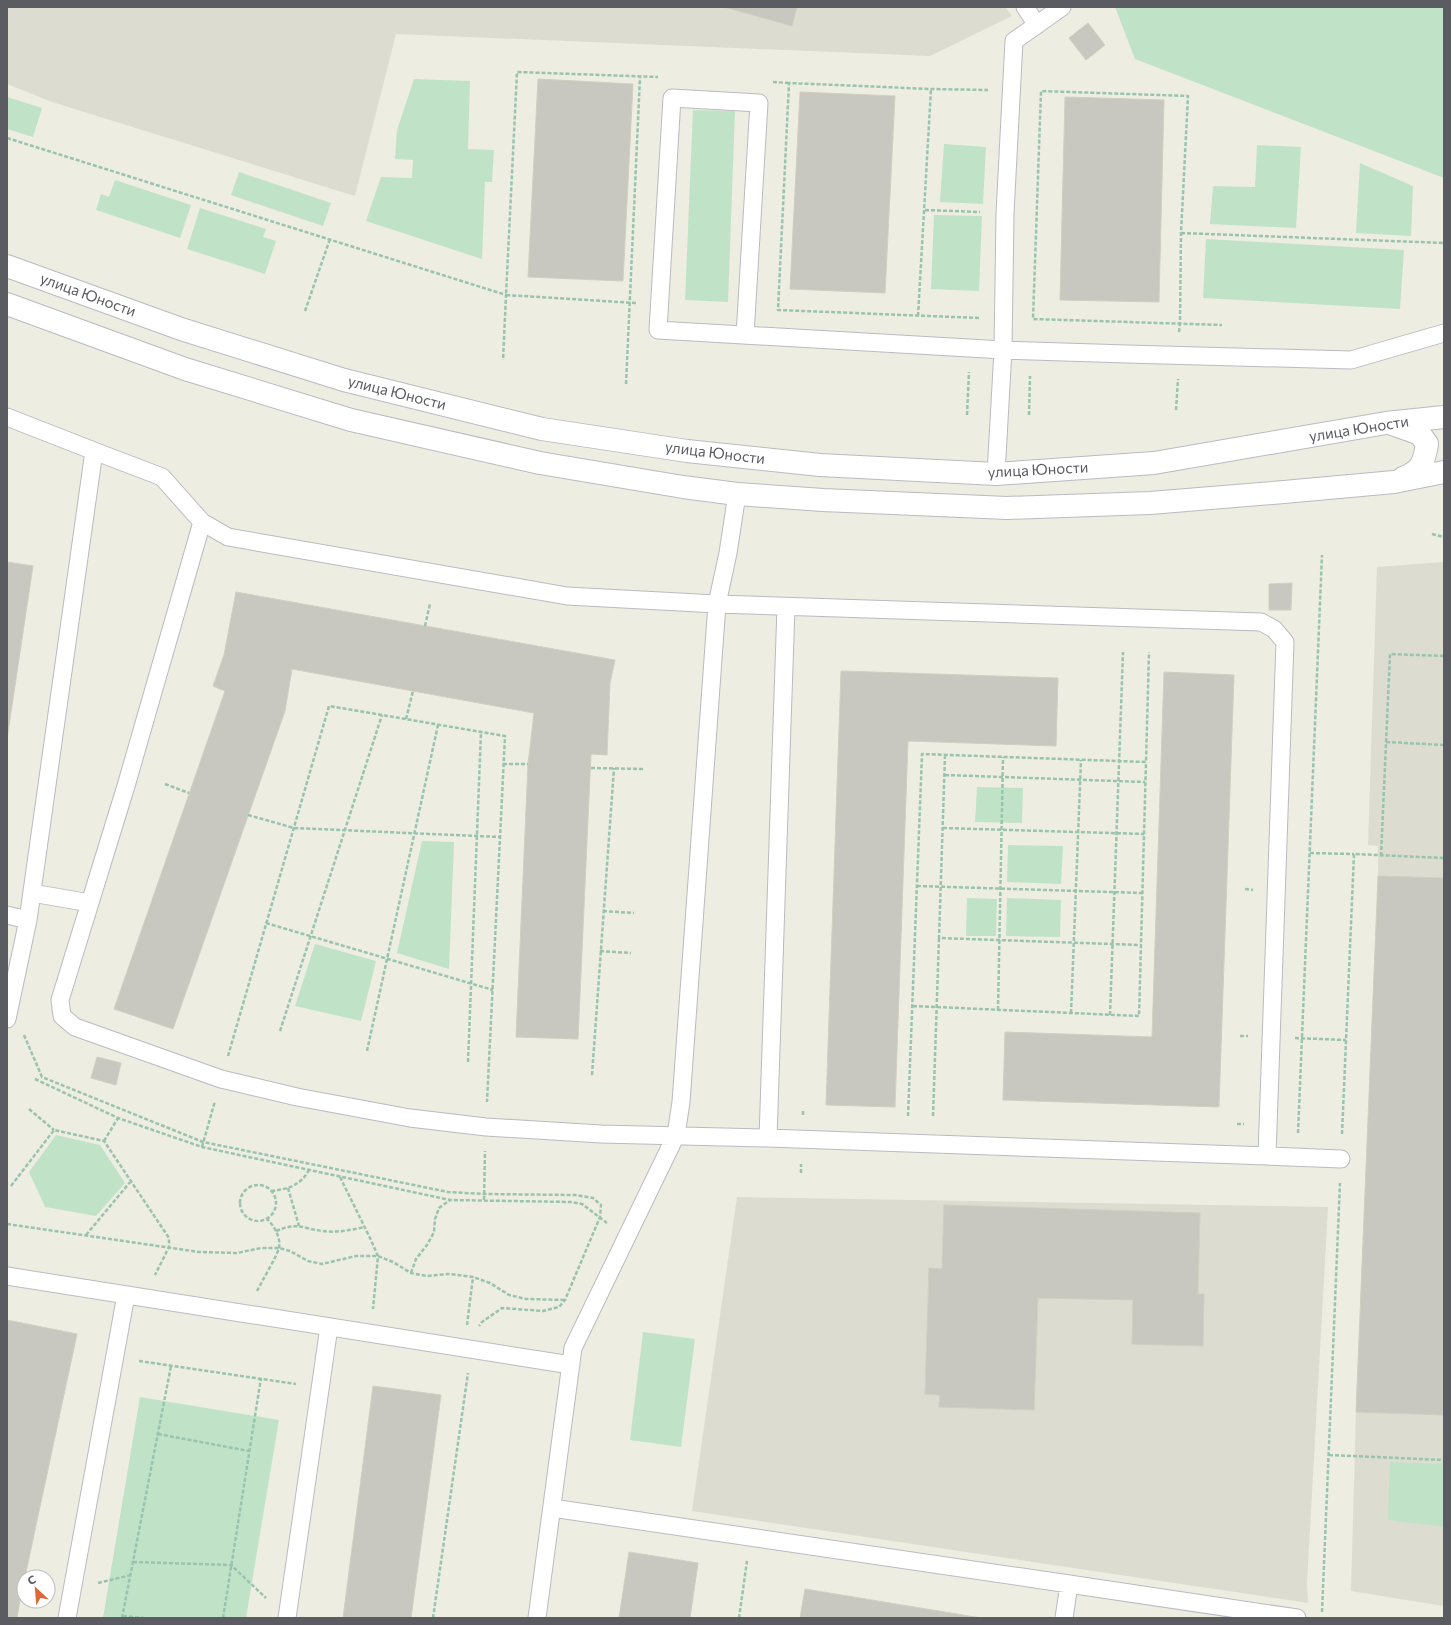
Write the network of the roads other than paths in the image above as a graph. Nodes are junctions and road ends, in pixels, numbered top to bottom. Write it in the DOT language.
graph roads {
  1 [pos="1024,7"];
  2 [pos="1062,7"];
  3 [pos="1037,25"];
  4 [pos="7,266"];
  5 [pos="7,304"];
  6 [pos="1444,333"];
  7 [pos="745,335"];
  8 [pos="1003,350"];
  9 [pos="7,417"];
  10 [pos="1444,417"];
  11 [pos="1386,423"];
  12 [pos="94,451"];
  13 [pos="1444,472"];
  14 [pos="996,474"];
  15 [pos="1394,482"];
  16 [pos="737,494"];
  17 [pos="202,522"];
  18 [pos="717,604"];
  19 [pos="786,607"];
  20 [pos="32,893"];
  21 [pos="90,903"];
  22 [pos="7,915"];
  23 [pos="28,920"];
  24 [pos="7,1019"];
  25 [pos="676,1135"];
  26 [pos="768,1138"];
  27 [pos="1267,1156"];
  28 [pos="1341,1159"];
  29 [pos="7,1276"];
  30 [pos="126,1294"];
  31 [pos="329,1327"];
  32 [pos="571,1365"];
  33 [pos="552,1508"];
  34 [pos="1070,1584"];
  35 [pos="67,1618"];
  36 [pos="287,1618"];
  37 [pos="537,1618"];
  38 [pos="1064,1618"];
  39 [pos="1297,1618"];
  1 -- 3 [label="lane"];
  2 -- 3 [label="lane"];
  3 -- 8 [label="lane"];
  4 -- 14 [label="street, улица Юности"];
  5 -- 16 [label="street"];
  6 -- 8 [label="lane"];
  7 -- 7 [label="lane"];
  7 -- 8 [label="lane"];
  8 -- 14 [label="lane"];
  9 -- 12 [label="lane"];
  10 -- 11 [label="street, улица Юности"];
  11 -- 14 [label="street, улица Юности"];
  11 -- 15 [label="street"];
  12 -- 17 [label="lane"];
  12 -- 20 [label="lane"];
  13 -- 15 [label="street"];
  15 -- 16 [label="street"];
  16 -- 18 [label="lane"];
  17 -- 18 [label="lane"];
  17 -- 21 [label="lane"];
  18 -- 19 [label="lane"];
  18 -- 25 [label="lane"];
  19 -- 26 [label="lane"];
  19 -- 27 [label="lane"];
  20 -- 21 [label="lane"];
  20 -- 23 [label="lane"];
  21 -- 25 [label="lane"];
  22 -- 23 [label="lane"];
  23 -- 24 [label="lane"];
  25 -- 26 [label="lane"];
  25 -- 32 [label="lane"];
  26 -- 27 [label="lane"];
  27 -- 28 [label="lane"];
  29 -- 30 [label="lane"];
  30 -- 31 [label="lane"];
  30 -- 35 [label="lane"];
  31 -- 32 [label="lane"];
  31 -- 36 [label="lane"];
  32 -- 33 [label="lane"];
  33 -- 34 [label="lane"];
  33 -- 37 [label="lane"];
  34 -- 38 [label="lane"];
  34 -- 39 [label="lane"];
}
